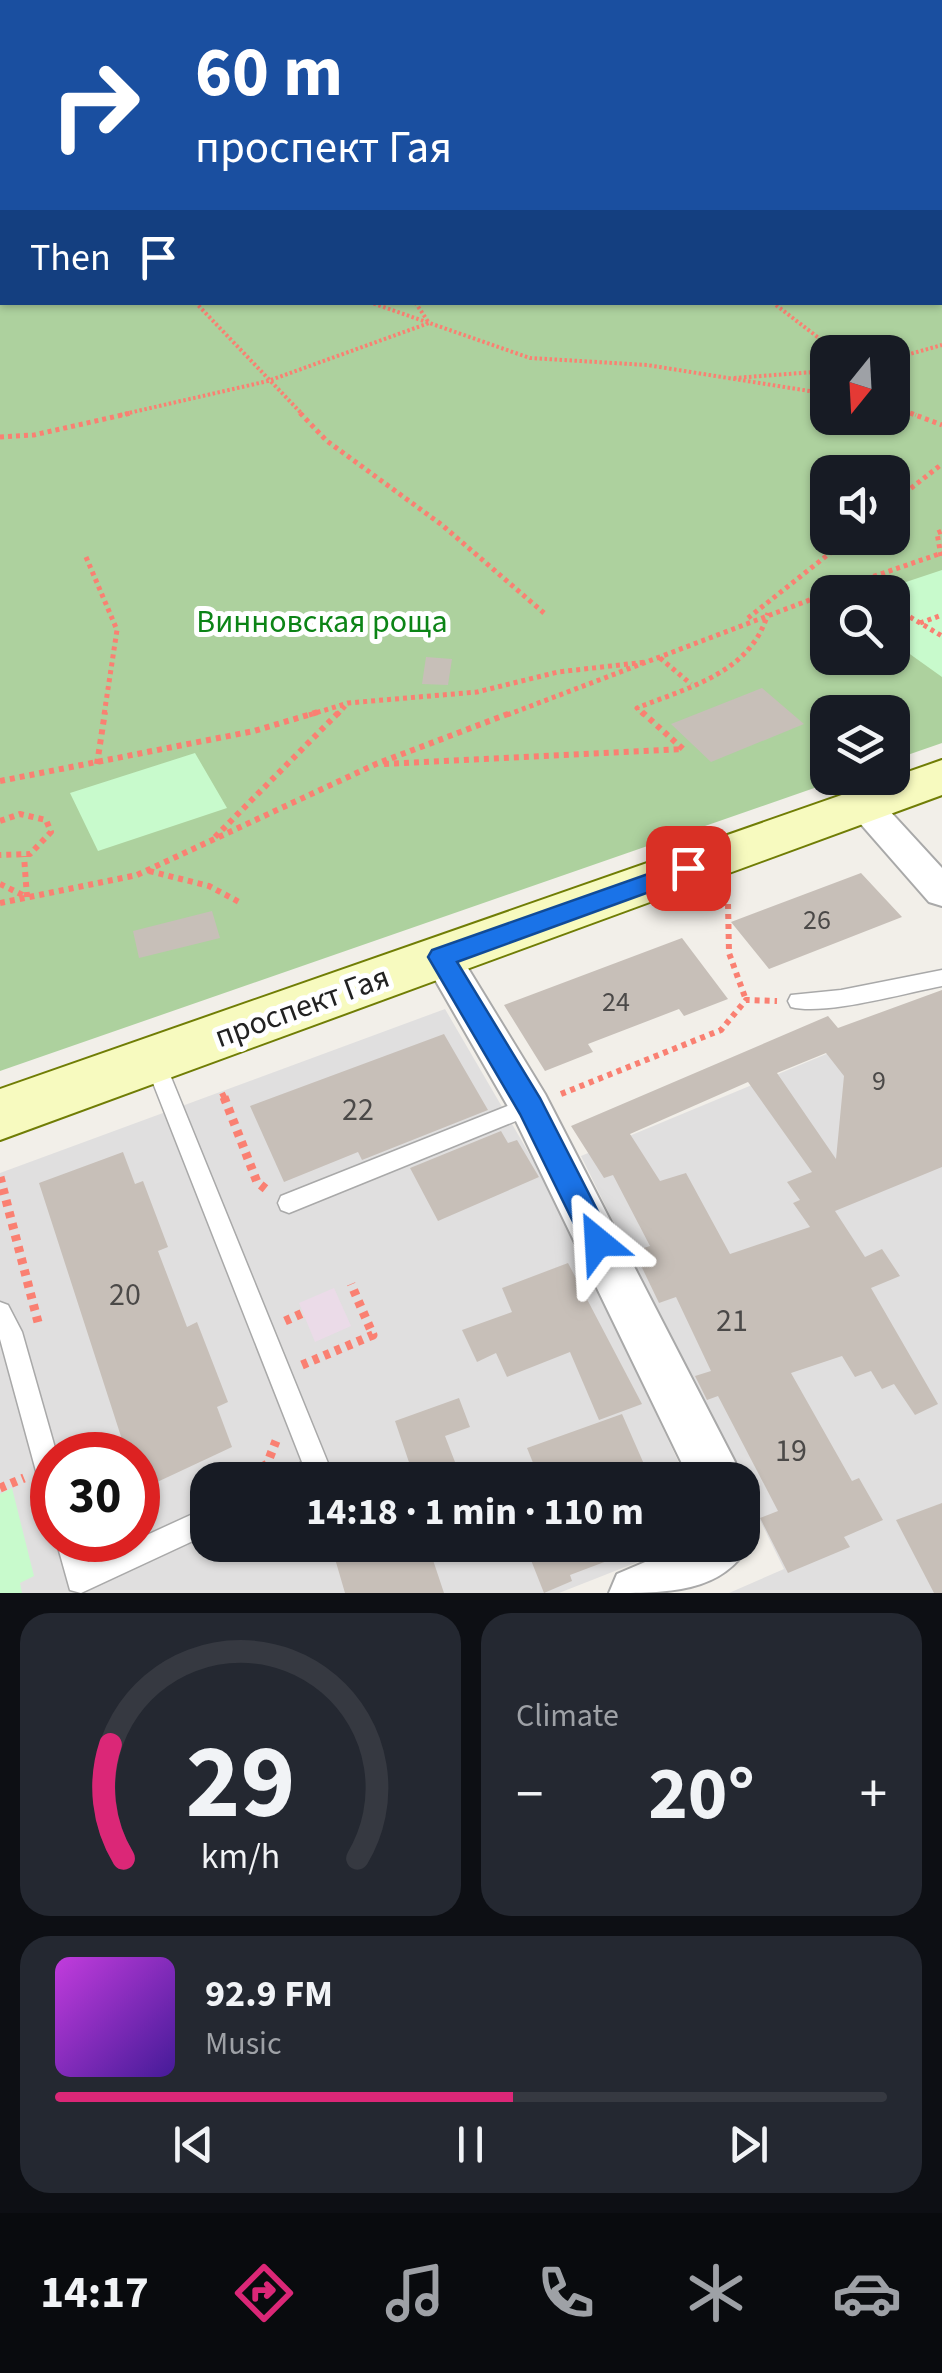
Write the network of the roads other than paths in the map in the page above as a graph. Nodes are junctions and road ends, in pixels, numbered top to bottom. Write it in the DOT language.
graph roads {
  1 [pos="942,777"];
  2 [pos="864,805"];
  3 [pos="942,892"];
  4 [pos="441,957"];
  5 [pos="942,978"];
  6 [pos="798,1001"];
  7 [pos="154,1060"];
  8 [pos="530,1106"];
  9 [pos="0,1115"];
  10 [pos="289,1203"];
  11 [pos="0,1313"];
  12 [pos="38,1432"];
  13 [pos="314,1462"];
  14 [pos="708,1462"];
  15 [pos="190,1528"];
  16 [pos="160,1542"];
  17 [pos="75,1562"];
  18 [pos="118,1562"];
  19 [pos="706,1562"];
  20 [pos="636,1593"];
  1 -- 2 [label="main road, проспект Гая"];
  2 -- 3 [label="street"];
  2 -- 4 [label="main road, проспект Гая"];
  4 -- 7 [label="main road, проспект Гая"];
  4 -- 8 [label="street"];
  5 -- 6 [label="lane"];
  7 -- 9 [label="main road, проспект Гая"];
  7 -- 13 [label="lane"];
  8 -- 10 [label="lane"];
  8 -- 14 [label="street"];
  11 -- 12 [label="lane"];
  15 -- 16 [label="lane"];
  17 -- 18 [label="lane"];
  19 -- 20 [label="street"];
}
